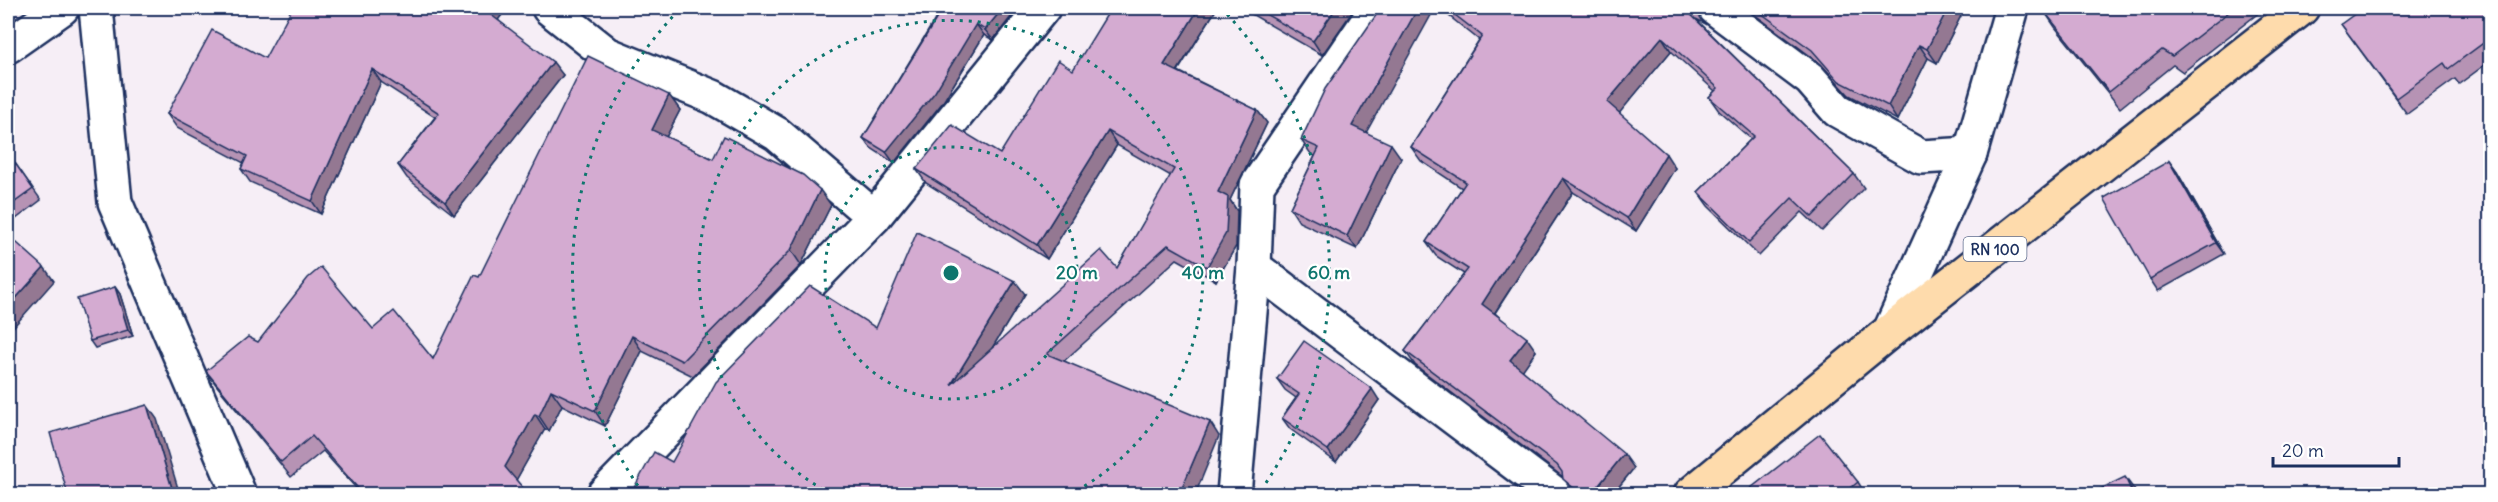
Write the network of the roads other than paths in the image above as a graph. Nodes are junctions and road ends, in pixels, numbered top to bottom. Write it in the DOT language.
graph roads {
  1 [pos="62,8"];
  2 [pos="96,8"];
  3 [pos="549,8"];
  4 [pos="1043,8"];
  5 [pos="1377,8"];
  6 [pos="1715,8"];
  7 [pos="2012,8"];
  8 [pos="2302,8"];
  9 [pos="8,46"];
  10 [pos="1970,154"];
  11 [pos="874,217"];
  12 [pos="1254,267"];
  13 [pos="1890,331"];
  14 [pos="239,495"];
  15 [pos="604,495"];
  16 [pos="1234,495"];
  17 [pos="1555,495"];
  18 [pos="1691,495"];
  1 -- 9 [label="street"];
  2 -- 14 [label="street"];
  3 -- 11 [label="street"];
  4 -- 11 [label="street"];
  5 -- 12 [label="street"];
  6 -- 10 [label="street"];
  7 -- 10 [label="street"];
  8 -- 13 [label="main road, RN 100"];
  10 -- 13 [label="street"];
  11 -- 15 [label="street"];
  12 -- 16 [label="street"];
  12 -- 17 [label="street"];
  13 -- 18 [label="main road, RN 100"];
}
